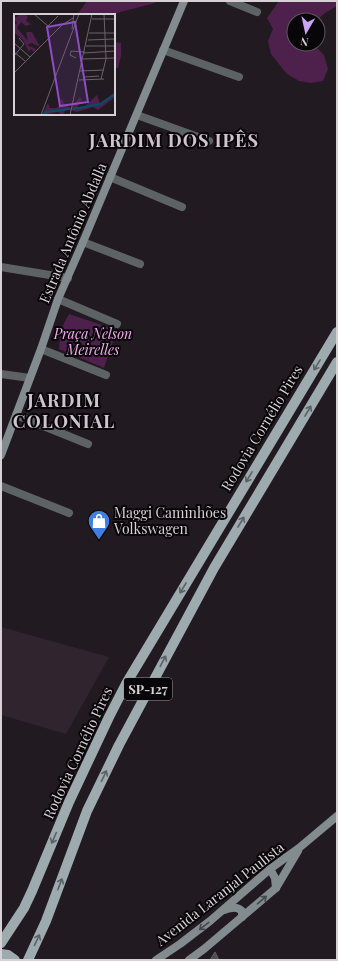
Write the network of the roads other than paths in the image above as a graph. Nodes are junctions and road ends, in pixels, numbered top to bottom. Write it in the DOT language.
graph roads {
  1 [pos="184,1"];
  2 [pos="230,1"];
  3 [pos="257,12"];
  4 [pos="163,50"];
  5 [pos="239,77"];
  6 [pos="137,115"];
  7 [pos="209,141"];
  8 [pos="110,177"];
  9 [pos="182,207"];
  10 [pos="84,242"];
  11 [pos="140,264"];
  12 [pos="1,267"];
  13 [pos="68,278"];
  14 [pos="58,299"];
  15 [pos="117,324"];
  16 [pos="337,332"];
  17 [pos="41,349"];
  18 [pos="337,362"];
  19 [pos="1,374"];
  20 [pos="106,375"];
  21 [pos="30,378"];
  22 [pos="16,415"];
  23 [pos="88,444"];
  24 [pos="1,455"];
  25 [pos="1,486"];
  26 [pos="69,513"];
  27 [pos="337,816"];
  28 [pos="299,848"];
  29 [pos="270,868"];
  30 [pos="276,888"];
  31 [pos="222,910"];
  32 [pos="242,917"];
  33 [pos="1,943"];
  34 [pos="1,954"];
  35 [pos="15,960"];
  36 [pos="28,960"];
  37 [pos="156,960"];
  38 [pos="189,960"];
  1 -- 4 [label="street, Estrada Antônio Abdalla"];
  2 -- 3 [label="street"];
  4 -- 5 [label="street"];
  4 -- 6 [label="street, Estrada Antônio Abdalla"];
  6 -- 7 [label="street"];
  6 -- 8 [label="street, Estrada Antônio Abdalla"];
  8 -- 9 [label="street"];
  8 -- 10 [label="street, Estrada Antônio Abdalla"];
  10 -- 11 [label="street"];
  10 -- 13 [label="street, Estrada Antônio Abdalla"];
  12 -- 13 [label="street"];
  13 -- 14 [label="street, Estrada Antônio Abdalla"];
  14 -- 15 [label="street"];
  14 -- 17 [label="street, Estrada Antônio Abdalla"];
  16 -- 33 [label="main road, Rodovia Cornélio Pires / SP-127, one-way"];
  17 -- 20 [label="street"];
  17 -- 21 [label="street, Estrada Antônio Abdalla"];
  36 -- 18 [label="main road, SP-127, one-way"];
  19 -- 21 [label="street"];
  21 -- 22 [label="street, Estrada Antônio Abdalla"];
  22 -- 23 [label="street"];
  22 -- 24 [label="street, Estrada Antônio Abdalla"];
  25 -- 26 [label="street"];
  27 -- 28 [label="street, Avenida Laranjal Paulista"];
  28 -- 29 [label="street, Avenida Laranjal Paulista"];
  28 -- 30 [label="street, Avenida Laranjal Paulista"];
  29 -- 30 [label="street"];
  29 -- 31 [label="street, Avenida Laranjal Paulista"];
  32 -- 30 [label="street, Avenida Laranjal Paulista, one-way"];
  31 -- 32 [label="street"];
  31 -- 37 [label="street, Avenida Laranjal Paulista, one-way"];
  32 -- 38 [label="street, Avenida Laranjal Paulista"];
  34 -- 35 [label="main road"];
}
